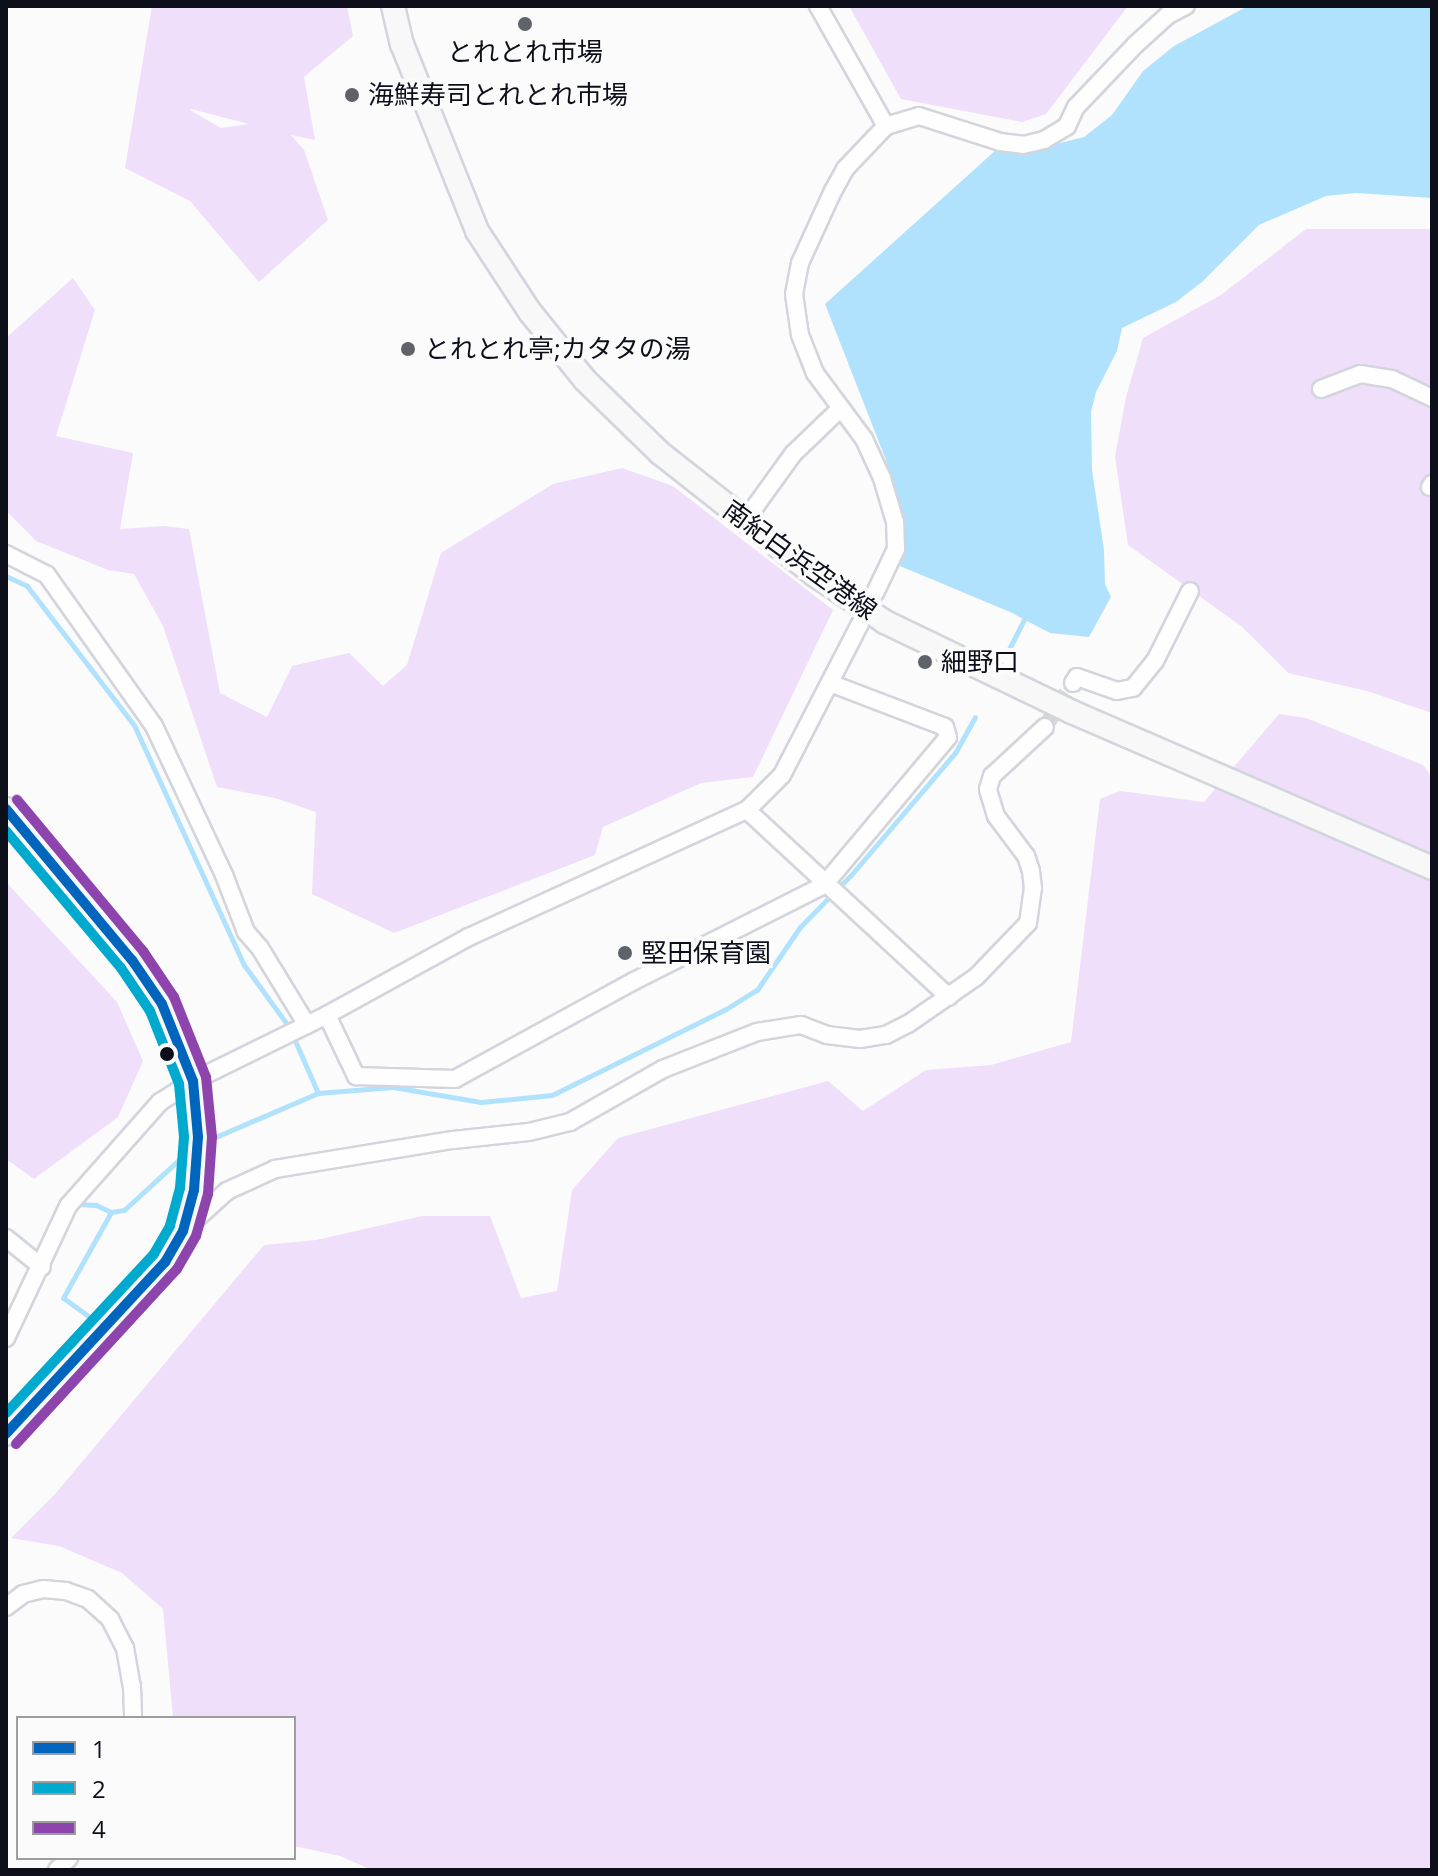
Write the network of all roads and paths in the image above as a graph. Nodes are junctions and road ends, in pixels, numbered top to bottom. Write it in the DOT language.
graph roads {
  1 [pos="393,6"];
  2 [pos="818,6"];
  3 [pos="1186,6"];
  4 [pos="886,126"];
  5 [pos="1321,389"];
  6 [pos="1432,398"];
  7 [pos="841,408"];
  8 [pos="744,522"];
  9 [pos="6,554"];
  10 [pos="1190,591"];
  11 [pos="875,593"];
  12 [pos="860,624"];
  13 [pos="830,683"];
  14 [pos="1073,683"];
  15 [pos="1045,727"];
  16 [pos="6,809"];
  17 [pos="747,810"];
  18 [pos="1432,868"];
  19 [pos="825,886"];
  20 [pos="949,997"];
  21 [pos="327,1015"];
  22 [pos="304,1027"];
  23 [pos="193,1081"];
  24 [pos="183,1231"];
  25 [pos="6,1238"];
  26 [pos="42,1267"];
  27 [pos="6,1338"];
  28 [pos="6,1434"];
  29 [pos="6,1607"];
  30 [pos="133,1716"];
  1 -- 8 [label="main road, 南紀白浜空港線"];
  2 -- 4 [label="street"];
  3 -- 4 [label="street"];
  4 -- 7 [label="street"];
  5 -- 6 [label="street"];
  7 -- 8 [label="street"];
  7 -- 11 [label="street"];
  8 -- 18 [label="main road, 南紀白浜空港線"];
  9 -- 22 [label="street"];
  10 -- 14 [label="street"];
  12 -- 13 [label="street"];
  13 -- 17 [label="street"];
  13 -- 19 [label="street"];
  15 -- 20 [label="street"];
  16 -- 23 [label="main road"];
  17 -- 19 [label="street"];
  17 -- 21 [label="street"];
  19 -- 20 [label="street"];
  19 -- 21 [label="street"];
  20 -- 24 [label="street"];
  21 -- 22 [label="street"];
  22 -- 23 [label="street"];
  23 -- 24 [label="main road"];
  23 -- 26 [label="street"];
  24 -- 28 [label="main road"];
  25 -- 26 [label="street"];
  26 -- 27 [label="street"];
  29 -- 30 [label="street"];
}
